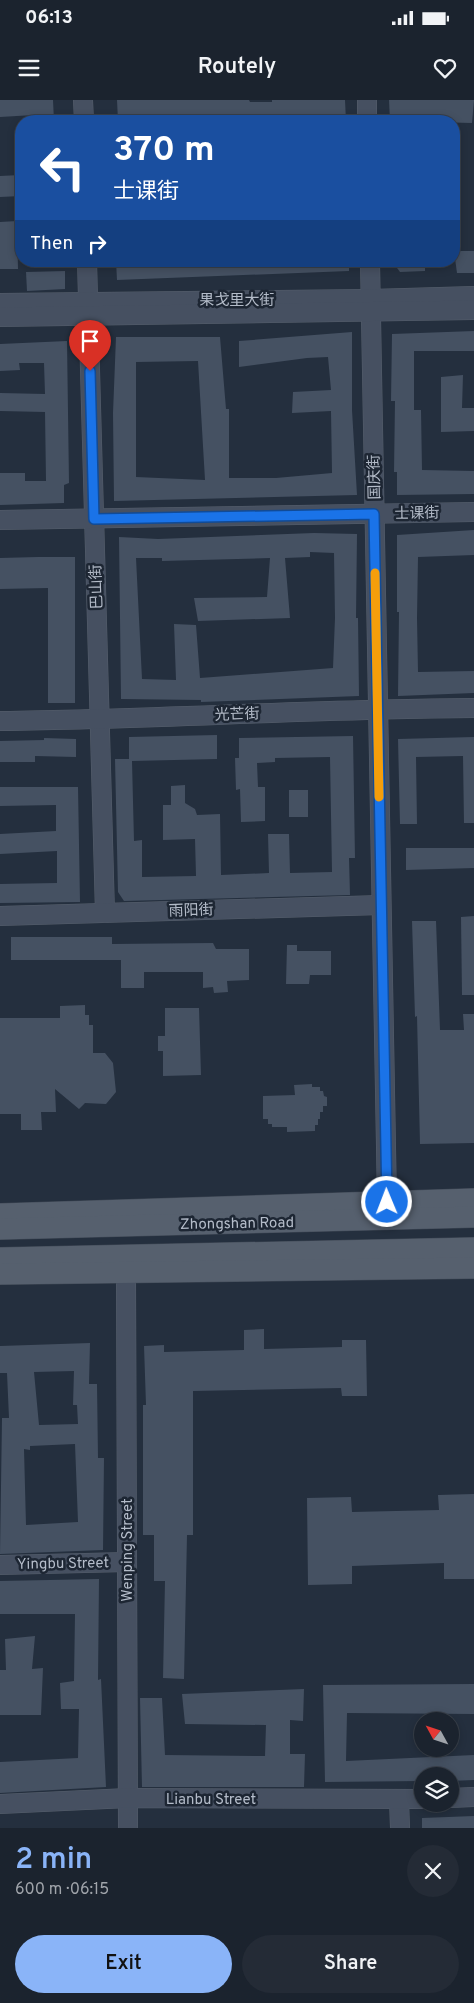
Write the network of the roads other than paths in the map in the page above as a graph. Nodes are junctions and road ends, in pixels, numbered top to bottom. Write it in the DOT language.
graph roads {
  1 [pos="83,100"];
  2 [pos="367,100"];
  3 [pos="84,115"];
  4 [pos="367,115"];
  5 [pos="87,267"];
  6 [pos="370,267"];
  7 [pos="474,296"];
  8 [pos="0,303"];
  9 [pos="370,306"];
  10 [pos="89,308"];
  11 [pos="474,310"];
  12 [pos="0,316"];
  13 [pos="474,512"];
  14 [pos="374,514"];
  15 [pos="94,519"];
  16 [pos="0,520"];
  17 [pos="474,708"];
  18 [pos="378,709"];
  19 [pos="100,720"];
  20 [pos="0,721"];
  21 [pos="381,904"];
  22 [pos="105,913"];
  23 [pos="0,916"];
  24 [pos="474,1199"];
  25 [pos="387,1202"];
  26 [pos="0,1214"];
  27 [pos="474,1217"];
  28 [pos="0,1229"];
  29 [pos="474,1248"];
  30 [pos="0,1258"];
  31 [pos="474,1268"];
  32 [pos="126,1273"];
  33 [pos="0,1274"];
  34 [pos="127,1562"];
  35 [pos="0,1565"];
  36 [pos="474,1797"];
  37 [pos="128,1798"];
  38 [pos="459,1798"];
  39 [pos="414,1799"];
  40 [pos="399,1800"];
  41 [pos="0,1804"];
  42 [pos="128,1828"];
  43 [pos="400,1828"];
  1 -- 3 [label="street"];
  2 -- 4 [label="street"];
  5 -- 10 [label="street, 巴山街"];
  6 -- 9 [label="street, 国庆街"];
  7 -- 9 [label="street, 果戈里大街"];
  8 -- 10 [label="street, 果戈里大街"];
  9 -- 10 [label="street, 果戈里大街"];
  9 -- 11 [label="street, 果戈里大街"];
  9 -- 14 [label="street, 国庆街"];
  10 -- 12 [label="street, 果戈里大街"];
  10 -- 15 [label="street, 巴山街"];
  13 -- 14 [label="street, 士课街"];
  14 -- 15 [label="street, 士课街"];
  14 -- 18 [label="street, 国庆街"];
  15 -- 16 [label="street, 士课街"];
  15 -- 19 [label="street, 巴山街"];
  17 -- 18 [label="street, 光芒街"];
  18 -- 19 [label="street, 光芒街"];
  18 -- 21 [label="street, 国庆街"];
  19 -- 20 [label="street, 光芒街"];
  19 -- 22 [label="street, 巴山街"];
  21 -- 22 [label="street, 雨阳街"];
  21 -- 25 [label="street, 国庆街"];
  22 -- 23 [label="street, 雨阳街"];
  24 -- 25 [label="main road"];
  25 -- 26 [label="main road"];
  27 -- 28 [label="main road, Zhongshan Road"];
  29 -- 30 [label="main road, Zhongshan Road"];
  31 -- 32 [label="main road"];
  32 -- 33 [label="main road"];
  32 -- 34 [label="street, Wenping Street"];
  34 -- 35 [label="street, Yingbu Street"];
  34 -- 37 [label="street, Wenping Street"];
  36 -- 38 [label="street"];
  37 -- 40 [label="street, Lianbu Street"];
  37 -- 41 [label="street, Lianbu Street"];
  37 -- 42 [label="street, Wenping Street"];
  39 -- 40 [label="street, Lianbu Street"];
  40 -- 43 [label="street"];
}
